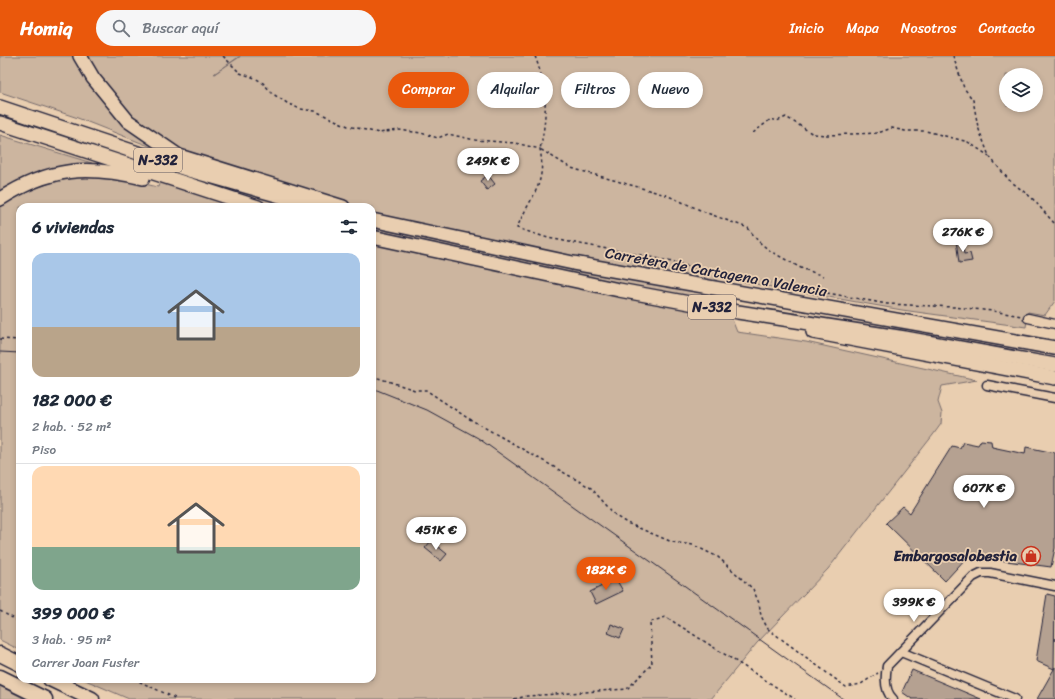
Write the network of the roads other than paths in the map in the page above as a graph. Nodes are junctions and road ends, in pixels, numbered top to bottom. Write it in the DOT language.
graph roads {
  1 [pos="80,56"];
  2 [pos="0,107"];
  3 [pos="0,123"];
  4 [pos="0,199"];
  5 [pos="234,203"];
  6 [pos="246,203"];
  7 [pos="305,203"];
  8 [pos="330,203"];
  9 [pos="376,217"];
  10 [pos="376,221"];
  11 [pos="413,229"];
  12 [pos="376,238"];
  13 [pos="738,312"];
  14 [pos="1028,318"];
  15 [pos="1055,324"];
  16 [pos="1055,348"];
  17 [pos="1055,365"];
  18 [pos="1055,378"];
  19 [pos="987,385"];
  20 [pos="1055,398"];
  21 [pos="1055,586"];
  22 [pos="901,652"];
  23 [pos="0,654"];
  24 [pos="16,662"];
  25 [pos="0,677"];
  26 [pos="58,683"];
  27 [pos="45,699"];
  28 [pos="92,699"];
  29 [pos="893,699"];
  30 [pos="1015,699"];
  1 -- 8 [label="highway"];
  2 -- 7 [label="highway, N-332"];
  3 -- 6 [label="highway, N-332"];
  4 -- 5 [label="highway"];
  9 -- 11 [label="highway"];
  10 -- 11 [label="highway, Carretera de Cartagena a Valencia / N-332"];
  11 -- 16 [label="highway, Carretera de Cartagena a Valencia / N-332"];
  12 -- 13 [label="highway, N-332"];
  13 -- 17 [label="highway, N-332"];
  13 -- 18 [label="highway"];
  14 -- 15 [label="street"];
  19 -- 20 [label="street"];
  21 -- 22 [label="street"];
  22 -- 29 [label="street"];
  22 -- 30 [label="street"];
  23 -- 24 [label="highway"];
  25 -- 27 [label="highway"];
  26 -- 28 [label="highway"];
}
